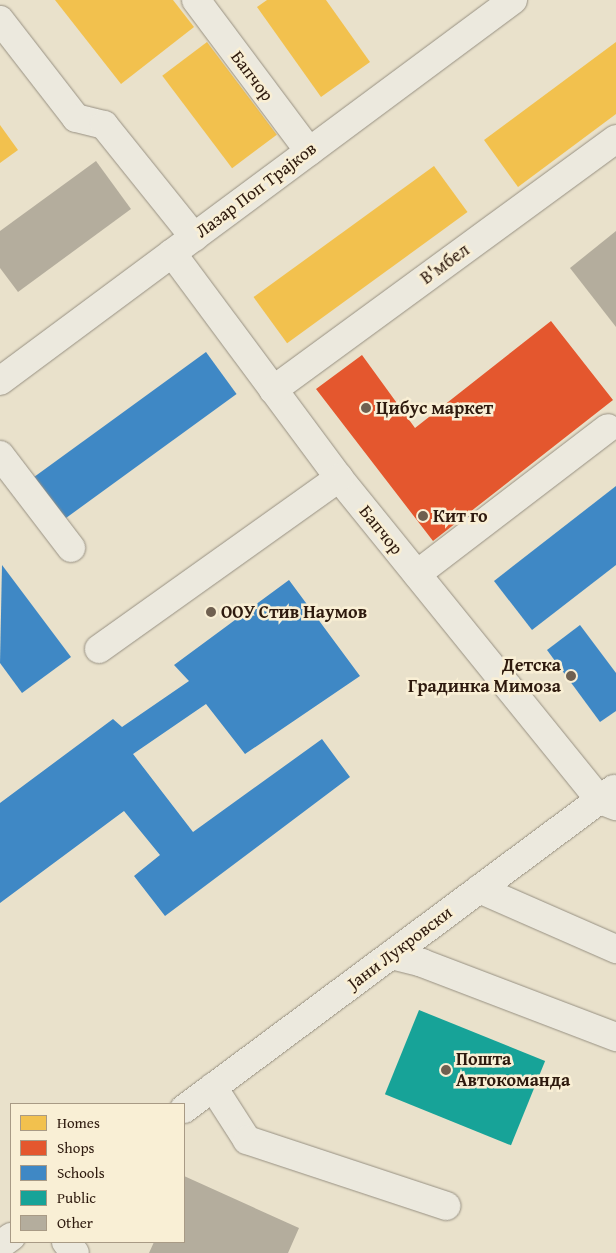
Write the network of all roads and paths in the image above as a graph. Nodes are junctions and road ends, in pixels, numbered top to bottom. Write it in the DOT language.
graph roads {
  1 [pos="196,0"];
  2 [pos="513,0"];
  3 [pos="0,20"];
  4 [pos="613,147"];
  5 [pos="308,151"];
  6 [pos="194,237"];
  7 [pos="172,253"];
  8 [pos="0,381"];
  9 [pos="273,390"];
  10 [pos="608,428"];
  11 [pos="0,456"];
  12 [pos="339,478"];
  13 [pos="71,548"];
  14 [pos="417,574"];
  15 [pos="99,649"];
  16 [pos="611,798"];
  17 [pos="479,889"];
  18 [pos="616,948"];
  19 [pos="391,955"];
  20 [pos="616,1037"];
  21 [pos="213,1087"];
  22 [pos="185,1108"];
  23 [pos="446,1206"];
  24 [pos="67,1243"];
  25 [pos="75,1253"];
  1 -- 5 [label="street, Бапчор"];
  2 -- 5 [label="street, Лазар Поп Трајков"];
  3 -- 6 [label="street"];
  4 -- 9 [label="street, В'мбел"];
  5 -- 6 [label="street, Лазар Поп Трајков"];
  6 -- 7 [label="street, Лазар Поп Трајков"];
  7 -- 8 [label="street, Лазар Поп Трајков"];
  7 -- 9 [label="street, Бапчор"];
  9 -- 12 [label="street, Бапчор"];
  10 -- 14 [label="street"];
  11 -- 13 [label="street"];
  12 -- 14 [label="street, Бапчор"];
  12 -- 15 [label="street"];
  14 -- 16 [label="street, Бапчор"];
  16 -- 17 [label="street, Јани Лукровски"];
  17 -- 18 [label="street"];
  17 -- 19 [label="street, Јани Лукровски"];
  19 -- 20 [label="street"];
  19 -- 21 [label="street, Јани Лукровски"];
  21 -- 22 [label="street, Јани Лукровски"];
  21 -- 23 [label="street"];
  24 -- 25 [label="street"];
}
